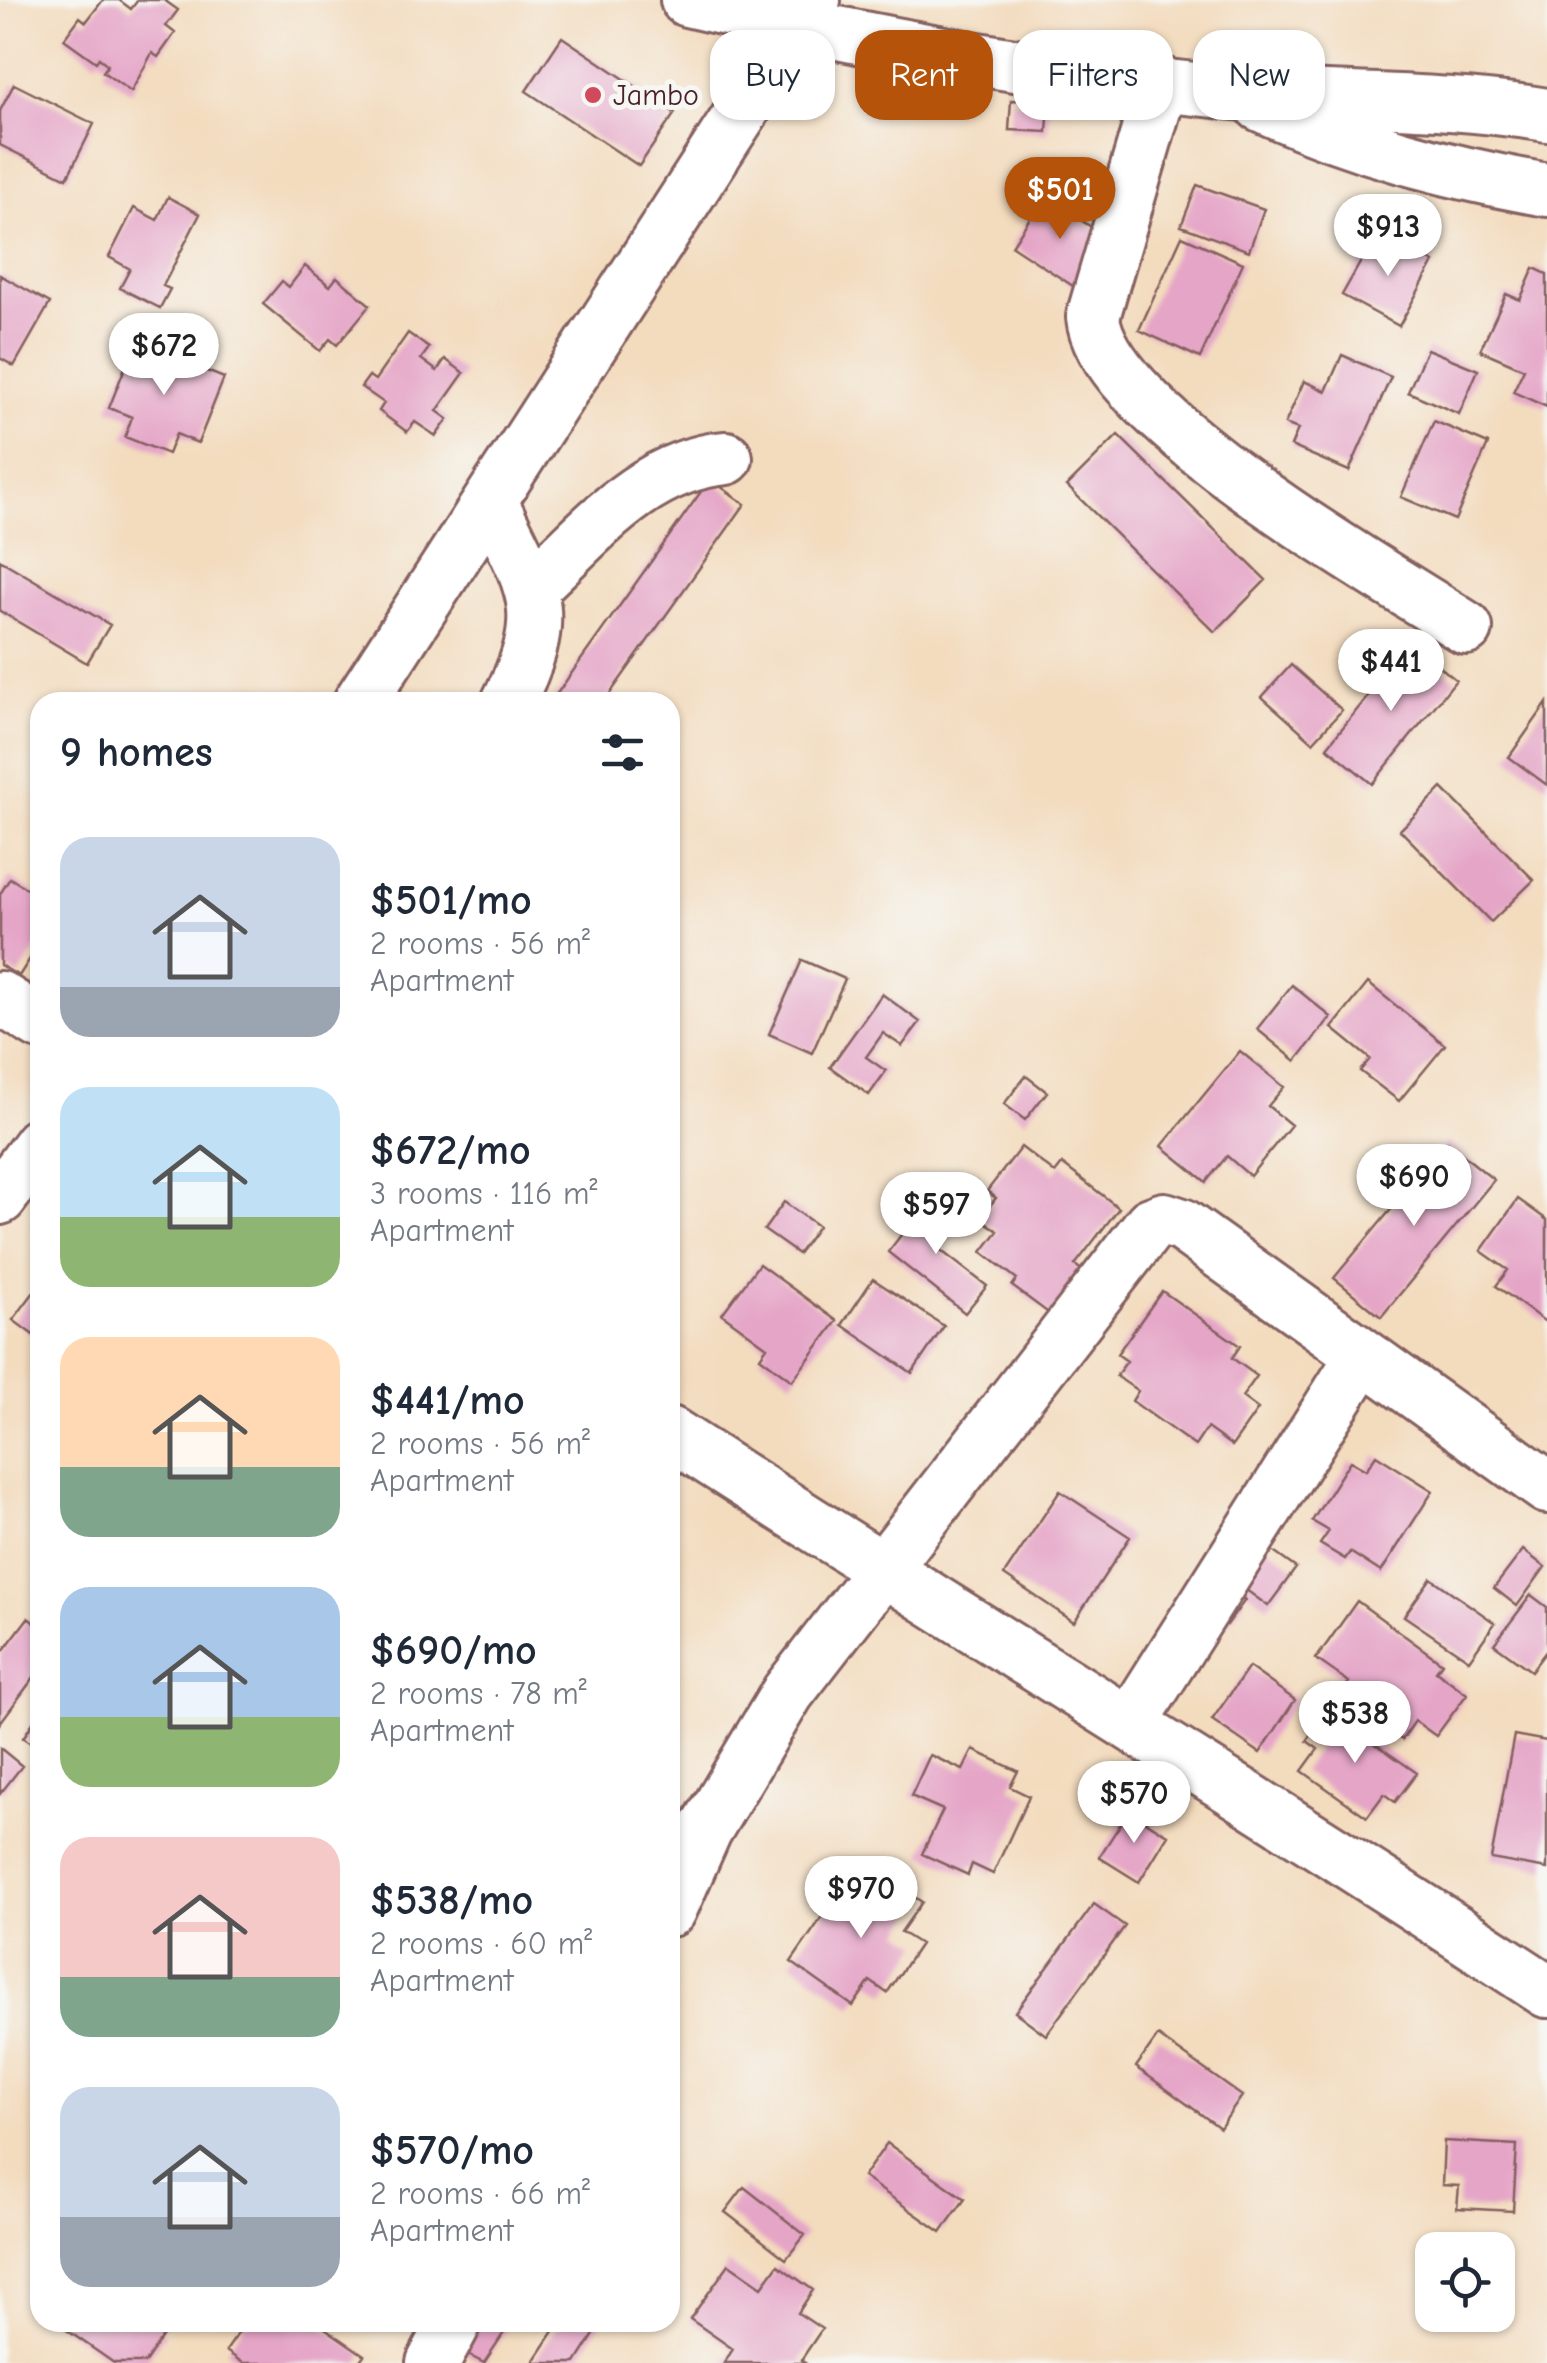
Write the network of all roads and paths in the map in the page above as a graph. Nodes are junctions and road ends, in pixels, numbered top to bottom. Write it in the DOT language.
graph roads {
  1 [pos="687,0"];
  2 [pos="806,14"];
  3 [pos="1013,54"];
  4 [pos="1325,99"];
  5 [pos="1547,115"];
  6 [pos="1151,120"];
  7 [pos="1293,120"];
  8 [pos="1547,190"];
  9 [pos="726,458"];
  10 [pos="492,504"];
  11 [pos="533,586"];
  12 [pos="1466,628"];
  13 [pos="374,692"];
  14 [pos="513,692"];
  15 [pos="0,998"];
  16 [pos="30,1017"];
  17 [pos="30,1158"];
  18 [pos="0,1198"];
  19 [pos="1362,1357"];
  20 [pos="680,1439"];
  21 [pos="1547,1487"];
  22 [pos="884,1572"];
  23 [pos="1130,1724"];
  24 [pos="680,1887"];
  25 [pos="1547,1990"];
  26 [pos="450,2332"];
  27 [pos="433,2363"];
  1 -- 2 [label="street"];
  2 -- 3 [label="street"];
  2 -- 10 [label="street"];
  4 -- 5 [label="street"];
  6 -- 12 [label="street"];
  7 -- 8 [label="street"];
  9 -- 11 [label="street"];
  10 -- 11 [label="street"];
  10 -- 13 [label="street"];
  11 -- 14 [label="street"];
  15 -- 16 [label="street"];
  17 -- 18 [label="street"];
  19 -- 21 [label="street"];
  19 -- 22 [label="street"];
  19 -- 23 [label="street"];
  20 -- 22 [label="street"];
  22 -- 23 [label="street"];
  22 -- 24 [label="street"];
  23 -- 25 [label="street"];
  26 -- 27 [label="street"];
}
